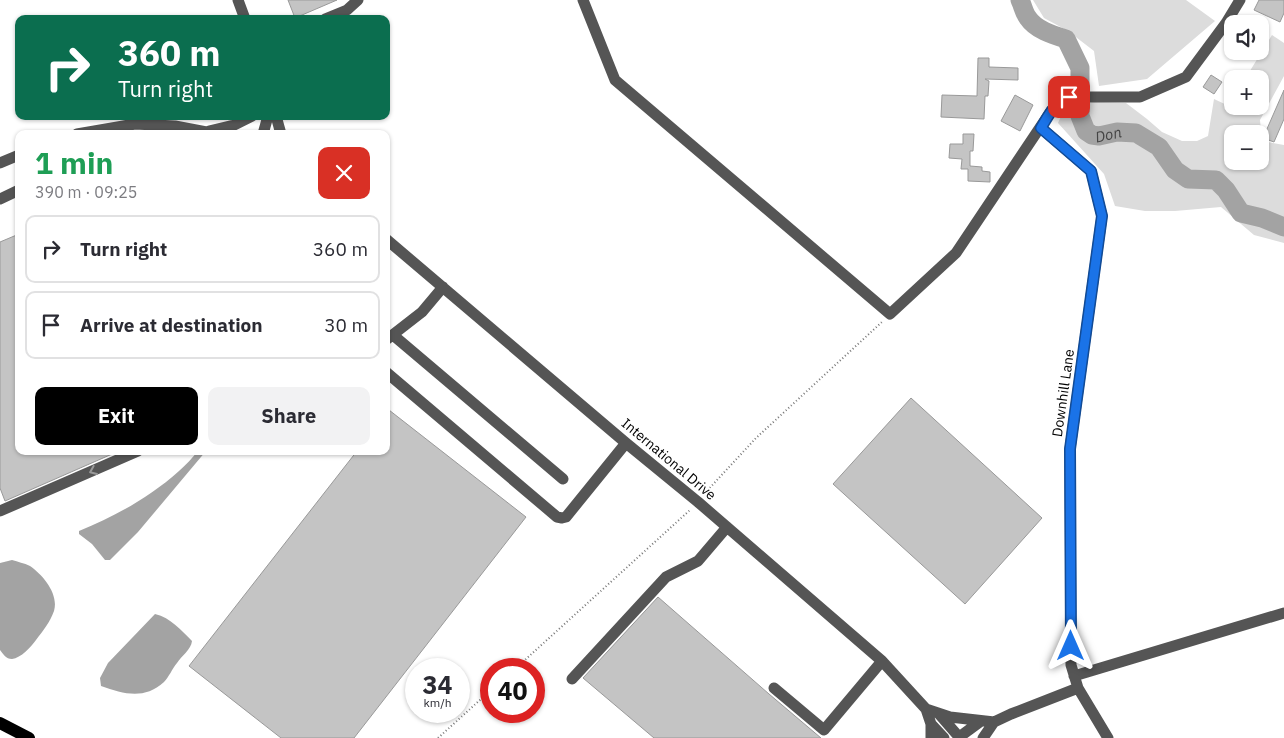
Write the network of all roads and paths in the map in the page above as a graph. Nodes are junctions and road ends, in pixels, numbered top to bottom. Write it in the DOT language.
graph roads {
  1 [pos="238,0"];
  2 [pos="358,0"];
  3 [pos="583,0"];
  4 [pos="1240,0"];
  5 [pos="244,15"];
  6 [pos="335,15"];
  7 [pos="244,120"];
  8 [pos="1041,128"];
  9 [pos="100,130"];
  10 [pos="200,130"];
  11 [pos="218,130"];
  12 [pos="15,157"];
  13 [pos="0,163"];
  14 [pos="15,192"];
  15 [pos="0,198"];
  16 [pos="390,242"];
  17 [pos="443,287"];
  18 [pos="890,314"];
  19 [pos="390,337"];
  20 [pos="390,375"];
  21 [pos="626,443"];
  22 [pos="129,455"];
  23 [pos="563,479"];
  24 [pos="705,493"];
  25 [pos="690,510"];
  26 [pos="0,511"];
  27 [pos="727,527"];
  28 [pos="1284,613"];
  29 [pos="527,658"];
  30 [pos="882,661"];
  31 [pos="1074,676"];
  32 [pos="572,680"];
  33 [pos="774,688"];
  34 [pos="1078,688"];
  35 [pos="480,700"];
  36 [pos="926,709"];
  37 [pos="939,714"];
  38 [pos="981,720"];
  39 [pos="994,722"];
  40 [pos="0,723"];
  41 [pos="931,724"];
  42 [pos="29,738"];
  43 [pos="438,738"];
  44 [pos="931,738"];
  45 [pos="944,738"];
  46 [pos="959,738"];
  47 [pos="983,738"];
  48 [pos="1108,738"];
  1 -- 5 [label="street"];
  2 -- 6 [label="street"];
  3 -- 18 [label="street"];
  4 -- 8 [label="street"];
  7 -- 11 [label="street"];
  8 -- 18 [label="street"];
  8 -- 31 [label="street, Downhill Lane"];
  9 -- 10 [label="street"];
  12 -- 13 [label="street"];
  14 -- 15 [label="street"];
  16 -- 17 [label="street, International Drive"];
  17 -- 19 [label="street"];
  17 -- 21 [label="street, International Drive"];
  18 -- 24 [label="path"];
  19 -- 23 [label="street"];
  20 -- 21 [label="street"];
  21 -- 27 [label="street, International Drive"];
  22 -- 26 [label="street, one-way"];
  25 -- 29 [label="path"];
  27 -- 30 [label="street, International Drive"];
  27 -- 32 [label="street"];
  28 -- 31 [label="street"];
  30 -- 33 [label="street"];
  30 -- 36 [label="street, International Drive"];
  31 -- 34 [label="street, Downhill Lane"];
  34 -- 39 [label="street"];
  34 -- 48 [label="street, Downhill Lane"];
  35 -- 43 [label="path"];
  36 -- 37 [label="street, International Drive"];
  36 -- 41 [label="street, International Drive"];
  37 -- 38 [label="street, International Drive"];
  37 -- 46 [label="street, International Drive"];
  38 -- 39 [label="street, International Drive"];
  38 -- 46 [label="street, International Drive"];
  39 -- 47 [label="street"];
  40 -- 42 [label="main road"];
  41 -- 44 [label="street, International Drive"];
  41 -- 45 [label="street, International Drive"];
}
